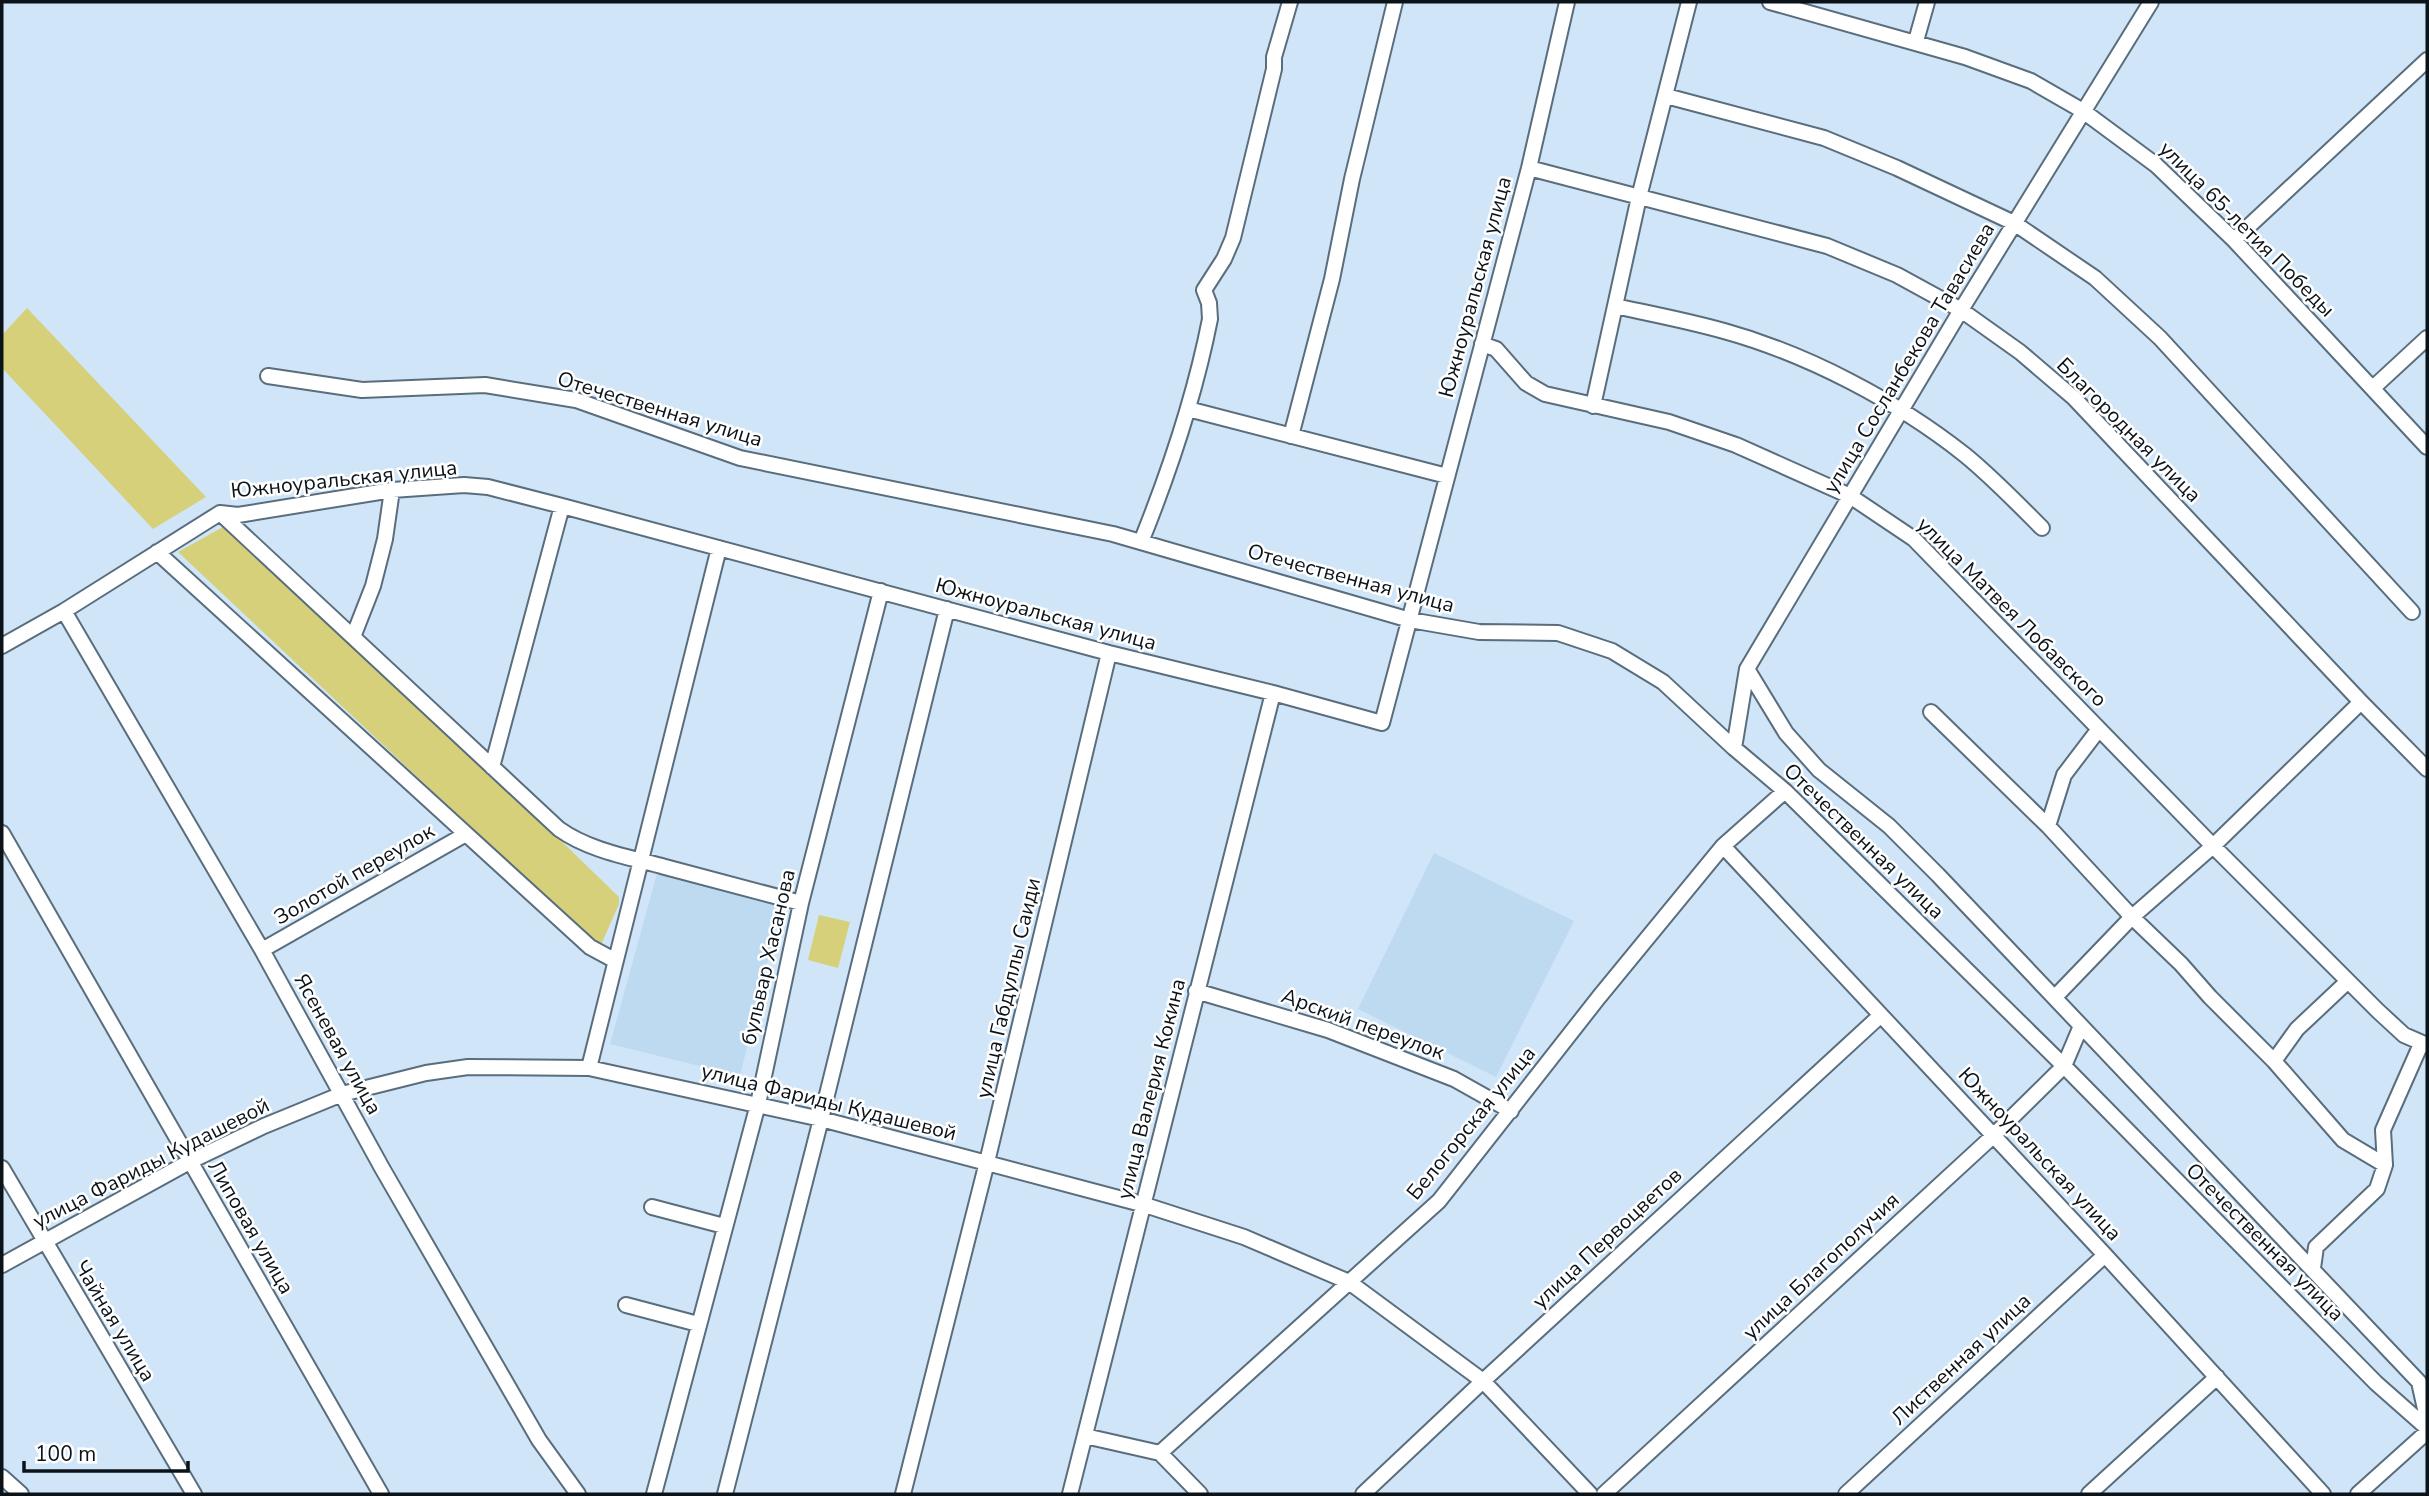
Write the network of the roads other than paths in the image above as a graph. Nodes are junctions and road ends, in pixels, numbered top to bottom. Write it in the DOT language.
graph roads {
  1 [pos="1290,2"];
  2 [pos="1395,2"];
  3 [pos="1567,2"];
  4 [pos="1689,2"];
  5 [pos="1770,2"];
  6 [pos="1927,2"];
  7 [pos="2151,2"];
  8 [pos="1916,41"];
  9 [pos="2427,61"];
  10 [pos="1666,96"];
  11 [pos="2083,111"];
  12 [pos="1529,168"];
  13 [pos="1639,197"];
  14 [pos="2014,223"];
  15 [pos="2234,240"];
  16 [pos="1615,306"];
  17 [pos="1961,310"];
  18 [pos="2427,338"];
  19 [pos="1482,344"];
  20 [pos="268,376"];
  21 [pos="2374,387"];
  22 [pos="1593,406"];
  23 [pos="1188,409"];
  24 [pos="1902,411"];
  25 [pos="1291,436"];
  26 [pos="2427,447"];
  27 [pos="1447,476"];
  28 [pos="392,490"];
  29 [pos="1850,495"];
  30 [pos="562,506"];
  31 [pos="220,513"];
  32 [pos="2042,528"];
  33 [pos="1141,542"];
  34 [pos="719,548"];
  35 [pos="158,552"];
  36 [pos="881,591"];
  37 [pos="947,610"];
  38 [pos="64,611"];
  39 [pos="2412,612"];
  40 [pos="1410,620"];
  41 [pos="353,637"];
  42 [pos="2,646"];
  43 [pos="1109,653"];
  44 [pos="1747,669"];
  45 [pos="1273,693"];
  46 [pos="2361,702"];
  47 [pos="1931,712"];
  48 [pos="2099,729"];
  49 [pos="1734,748"];
  50 [pos="492,767"];
  51 [pos="2427,769"];
  52 [pos="1785,791"];
  53 [pos="2048,826"];
  54 [pos="2,834"];
  55 [pos="466,834"];
  56 [pos="1723,846"];
  57 [pos="2213,846"];
  58 [pos="639,860"];
  59 [pos="801,903"];
  60 [pos="2133,917"];
  61 [pos="262,950"];
  62 [pos="614,960"];
  63 [pos="2348,981"];
  64 [pos="1196,991"];
  65 [pos="2056,996"];
  66 [pos="1881,1015"];
  67 [pos="2081,1026"];
  68 [pos="2424,1044"];
  69 [pos="2274,1061"];
  70 [pos="2064,1066"];
  71 [pos="589,1068"];
  72 [pos="342,1094"];
  73 [pos="758,1104"];
  74 [pos="1511,1111"];
  75 [pos="821,1119"];
  76 [pos="1993,1136"];
  77 [pos="189,1162"];
  78 [pos="987,1162"];
  79 [pos="2385,1165"];
  80 [pos="2,1168"];
  81 [pos="1145,1205"];
  82 [pos="652,1207"];
  83 [pos="724,1226"];
  84 [pos="44,1241"];
  85 [pos="2105,1255"];
  86 [pos="2,1265"];
  87 [pos="2314,1268"];
  88 [pos="1349,1282"];
  89 [pos="626,1305"];
  90 [pos="698,1324"];
  91 [pos="2217,1377"];
  92 [pos="1483,1381"];
  93 [pos="2427,1418"];
  94 [pos="2427,1430"];
  95 [pos="1085,1436"];
  96 [pos="1160,1453"];
  97 [pos="2,1477"];
  98 [pos="574,1493"];
  99 [pos="21,1494"];
  100 [pos="194,1494"];
  101 [pos="381,1494"];
  102 [pos="654,1494"];
  103 [pos="725,1494"];
  104 [pos="902,1494"];
  105 [pos="1070,1494"];
  106 [pos="1200,1494"];
  107 [pos="1363,1494"];
  108 [pos="1590,1494"];
  109 [pos="1604,1494"];
  110 [pos="1846,1494"];
  111 [pos="2089,1494"];
  112 [pos="2323,1494"];
  113 [pos="2358,1494"];
  1 -- 23 [label="street"];
  2 -- 25 [label="street"];
  3 -- 12 [label="street, Южноуральская улица"];
  4 -- 10 [label="street"];
  5 -- 8 [label="street, улица 65-летия Победы"];
  6 -- 8 [label="street"];
  7 -- 11 [label="street, улица Сосланбекова Тавасиева"];
  8 -- 11 [label="street, улица 65-летия Победы"];
  9 -- 15 [label="street"];
  10 -- 13 [label="street"];
  10 -- 14 [label="street"];
  11 -- 14 [label="street, улица Сосланбекова Тавасиева"];
  11 -- 15 [label="street, улица 65-летия Победы"];
  12 -- 13 [label="street, Благородная улица"];
  12 -- 19 [label="street, Южноуральская улица"];
  13 -- 16 [label="street"];
  13 -- 17 [label="street, Благородная улица"];
  14 -- 17 [label="street, улица Сосланбекова Тавасиева"];
  14 -- 39 [label="street"];
  15 -- 21 [label="street, улица 65-летия Победы"];
  16 -- 22 [label="street"];
  16 -- 24 [label="street"];
  17 -- 24 [label="street, улица Сосланбекова Тавасиева"];
  17 -- 46 [label="street, Благородная улица"];
  18 -- 21 [label="street"];
  19 -- 22 [label="street, улица Матвея Лобавского"];
  19 -- 27 [label="street, Южноуральская улица"];
  20 -- 33 [label="street, Отечественная улица"];
  21 -- 26 [label="street, улица 65-летия Победы"];
  22 -- 29 [label="street, улица Матвея Лобавского"];
  23 -- 25 [label="street"];
  23 -- 33 [label="street"];
  24 -- 29 [label="street, улица Сосланбекова Тавасиева"];
  24 -- 32 [label="street"];
  25 -- 27 [label="street"];
  27 -- 40 [label="street, Южноуральская улица"];
  28 -- 30 [label="street, Южноуральская улица"];
  28 -- 31 [label="street, Южноуральская улица"];
  28 -- 41 [label="street"];
  29 -- 44 [label="street, улица Сосланбекова Тавасиева"];
  29 -- 48 [label="street, улица Матвея Лобавского"];
  30 -- 34 [label="street, Южноуральская улица"];
  30 -- 50 [label="street"];
  31 -- 35 [label="street, Южноуральская улица"];
  31 -- 41 [label="street"];
  33 -- 40 [label="street, Отечественная улица"];
  34 -- 36 [label="street, Южноуральская улица"];
  34 -- 58 [label="street"];
  35 -- 38 [label="street, Южноуральская улица"];
  35 -- 55 [label="street"];
  36 -- 37 [label="street, Южноуральская улица"];
  36 -- 59 [label="street, бульвар Хасанова"];
  37 -- 43 [label="street, Южноуральская улица"];
  37 -- 75 [label="street"];
  38 -- 42 [label="street, Южноуральская улица"];
  38 -- 61 [label="street, Ясеневая улица"];
  40 -- 45 [label="street, Южноуральская улица"];
  40 -- 49 [label="street, Отечественная улица"];
  41 -- 50 [label="street"];
  43 -- 45 [label="street, Южноуральская улица"];
  43 -- 78 [label="street, улица Габдуллы Саиди"];
  44 -- 49 [label="street, улица Сосланбекова Тавасиева"];
  44 -- 65 [label="street"];
  45 -- 64 [label="street, улица Валерия Кокина"];
  46 -- 51 [label="street, Благородная улица"];
  46 -- 57 [label="street"];
  47 -- 53 [label="street"];
  48 -- 53 [label="street"];
  48 -- 57 [label="street, улица Матвея Лобавского"];
  49 -- 52 [label="street, Отечественная улица"];
  50 -- 58 [label="street"];
  52 -- 56 [label="street, Белогорская улица"];
  52 -- 70 [label="street, Отечественная улица"];
  53 -- 60 [label="street"];
  54 -- 77 [label="street, Липовая улица"];
  55 -- 61 [label="street, Золотой переулок"];
  55 -- 62 [label="street"];
  56 -- 66 [label="street, Южноуральская улица"];
  56 -- 74 [label="street, Белогорская улица"];
  57 -- 60 [label="street"];
  57 -- 63 [label="street, улица Матвея Лобавского"];
  58 -- 59 [label="street"];
  58 -- 62 [label="street"];
  59 -- 73 [label="street, бульвар Хасанова"];
  60 -- 65 [label="street"];
  60 -- 69 [label="street"];
  61 -- 72 [label="street, Ясеневая улица"];
  62 -- 71 [label="street"];
  63 -- 68 [label="street, улица Матвея Лобавского"];
  63 -- 69 [label="street"];
  64 -- 74 [label="street, Арский переулок"];
  64 -- 81 [label="street, улица Валерия Кокина"];
  65 -- 67 [label="street"];
  66 -- 76 [label="street, Южноуральская улица"];
  66 -- 92 [label="street, улица Первоцветов"];
  67 -- 70 [label="street"];
  67 -- 87 [label="street"];
  68 -- 79 [label="street"];
  69 -- 79 [label="street"];
  70 -- 76 [label="street, улица Благополучия"];
  70 -- 94 [label="street, Отечественная улица"];
  71 -- 72 [label="street, улица Фариды Кудашевой"];
  71 -- 73 [label="street, улица Фариды Кудашевой"];
  72 -- 77 [label="street, улица Фариды Кудашевой"];
  72 -- 98 [label="street, Ясеневая улица"];
  73 -- 75 [label="street, улица Фариды Кудашевой"];
  73 -- 83 [label="street, бульвар Хасанова"];
  74 -- 88 [label="street, Белогорская улица"];
  75 -- 78 [label="street, улица Фариды Кудашевой"];
  75 -- 103 [label="street"];
  76 -- 85 [label="street, Южноуральская улица"];
  76 -- 109 [label="street, улица Благополучия"];
  77 -- 84 [label="street, улица Фариды Кудашевой"];
  77 -- 101 [label="street, Липовая улица"];
  78 -- 81 [label="street, улица Фариды Кудашевой"];
  78 -- 104 [label="street, улица Габдуллы Саиди"];
  79 -- 87 [label="street"];
  80 -- 84 [label="street, Чайная улица"];
  81 -- 88 [label="street, улица Фариды Кудашевой"];
  81 -- 95 [label="street, улица Валерия Кокина"];
  82 -- 83 [label="street"];
  83 -- 90 [label="street, бульвар Хасанова"];
  84 -- 86 [label="street, улица Фариды Кудашевой"];
  84 -- 100 [label="street, Чайная улица"];
  85 -- 91 [label="street, Южноуральская улица"];
  85 -- 110 [label="street, Лиственная улица"];
  87 -- 93 [label="street"];
  88 -- 92 [label="street, улица Фариды Кудашевой"];
  88 -- 96 [label="street, Белогорская улица"];
  89 -- 90 [label="street"];
  90 -- 102 [label="street, бульвар Хасанова"];
  91 -- 111 [label="street"];
  91 -- 112 [label="street, Южноуральская улица"];
  92 -- 107 [label="street, улица Первоцветов"];
  92 -- 108 [label="street, улица Фариды Кудашевой"];
  94 -- 113 [label="street"];
  95 -- 96 [label="street"];
  95 -- 105 [label="street, улица Валерия Кокина"];
  96 -- 106 [label="street"];
  97 -- 99 [label="street"];
}
